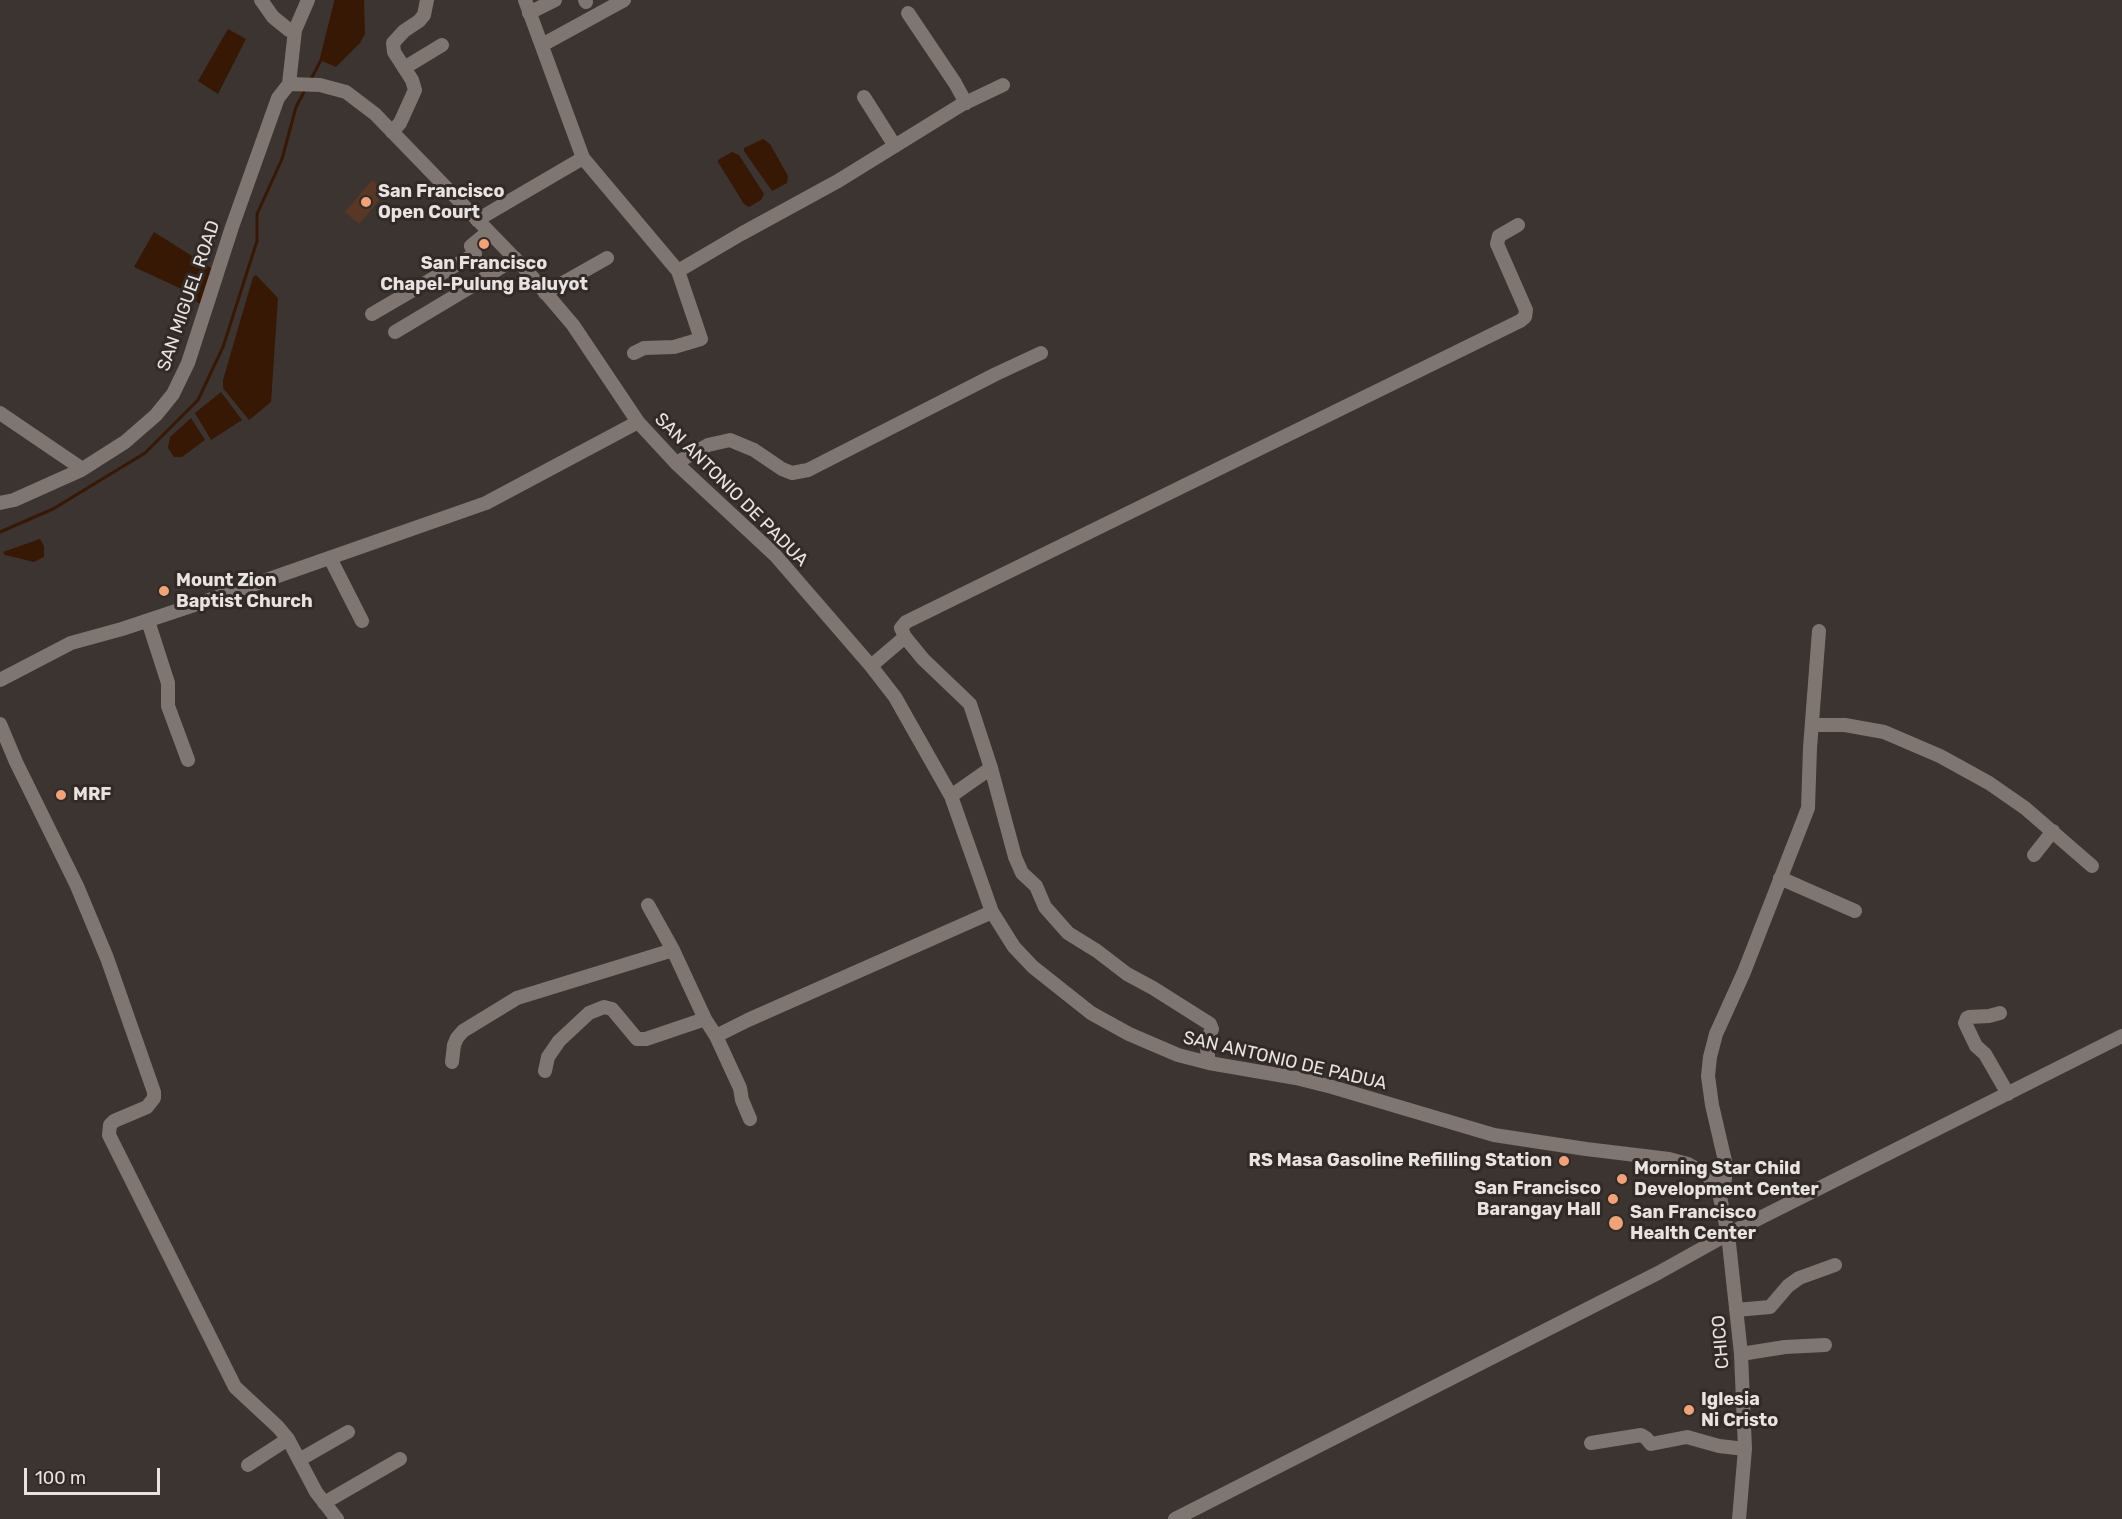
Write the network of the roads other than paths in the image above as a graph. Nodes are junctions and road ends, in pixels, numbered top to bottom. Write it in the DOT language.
graph roads {
  1 [pos="261,0"];
  2 [pos="308,0"];
  3 [pos="427,0"];
  4 [pos="555,0"];
  5 [pos="624,0"];
  6 [pos="527,6"];
  7 [pos="908,13"];
  8 [pos="296,30"];
  9 [pos="442,45"];
  10 [pos="542,45"];
  11 [pos="405,68"];
  12 [pos="294,84"];
  13 [pos="1003,86"];
  14 [pos="864,97"];
  15 [pos="966,103"];
  16 [pos="392,132"];
  17 [pos="895,146"];
  18 [pos="583,158"];
  19 [pos="477,220"];
  20 [pos="1518,225"];
  21 [pos="488,232"];
  22 [pos="514,258"];
  23 [pos="607,258"];
  24 [pos="678,271"];
  25 [pos="545,293"];
  26 [pos="372,315"];
  27 [pos="395,332"];
  28 [pos="634,353"];
  29 [pos="1041,353"];
  30 [pos="0,413"];
  31 [pos="638,422"];
  32 [pos="676,463"];
  33 [pos="78,466"];
  34 [pos="0,503"];
  35 [pos="330,558"];
  36 [pos="148,621"];
  37 [pos="362,621"];
  38 [pos="1819,631"];
  39 [pos="905,637"];
  40 [pos="871,666"];
  41 [pos="0,680"];
  42 [pos="0,724"];
  43 [pos="1812,725"];
  44 [pos="188,760"];
  45 [pos="991,768"];
  46 [pos="951,796"];
  47 [pos="2053,831"];
  48 [pos="2034,855"];
  49 [pos="2092,866"];
  50 [pos="1780,878"];
  51 [pos="648,905"];
  52 [pos="1855,910"];
  53 [pos="992,912"];
  54 [pos="673,950"];
  55 [pos="2000,1013"];
  56 [pos="705,1019"];
  57 [pos="716,1036"];
  58 [pos="2122,1036"];
  59 [pos="452,1062"];
  60 [pos="1209,1063"];
  61 [pos="545,1071"];
  62 [pos="2008,1094"];
  63 [pos="750,1119"];
  64 [pos="1718,1188"];
  65 [pos="1728,1234"];
  66 [pos="1835,1265"];
  67 [pos="1736,1310"];
  68 [pos="1825,1345"];
  69 [pos="1741,1354"];
  70 [pos="348,1432"];
  71 [pos="288,1439"];
  72 [pos="1591,1443"];
  73 [pos="1745,1449"];
  74 [pos="400,1459"];
  75 [pos="299,1460"];
  76 [pos="248,1465"];
  77 [pos="324,1503"];
  78 [pos="337,1519"];
  79 [pos="1175,1519"];
  80 [pos="1739,1519"];
  1 -- 8 [label="street"];
  2 -- 8 [label="street"];
  3 -- 11 [label="street"];
  4 -- 6 [label="street"];
  5 -- 10 [label="street"];
  6 -- 10 [label="street"];
  7 -- 15 [label="street"];
  8 -- 12 [label="street"];
  9 -- 11 [label="street"];
  10 -- 18 [label="street"];
  11 -- 16 [label="street"];
  12 -- 16 [label="street, SAN ANTONIO DE PADUA"];
  12 -- 34 [label="street, SAN MIGUEL ROAD"];
  13 -- 15 [label="street"];
  14 -- 17 [label="street"];
  15 -- 17 [label="street"];
  16 -- 19 [label="street, SAN ANTONIO DE PADUA"];
  17 -- 24 [label="street"];
  18 -- 19 [label="street"];
  18 -- 24 [label="street"];
  19 -- 21 [label="street, SAN ANTONIO DE PADUA"];
  20 -- 39 [label="street"];
  21 -- 22 [label="street, SAN ANTONIO DE PADUA"];
  21 -- 26 [label="street"];
  22 -- 25 [label="street, SAN ANTONIO DE PADUA"];
  22 -- 27 [label="street"];
  23 -- 25 [label="street"];
  24 -- 28 [label="street"];
  25 -- 31 [label="street, SAN ANTONIO DE PADUA"];
  29 -- 32 [label="street"];
  30 -- 33 [label="street"];
  31 -- 32 [label="street, SAN ANTONIO DE PADUA"];
  31 -- 35 [label="street"];
  32 -- 40 [label="street, SAN ANTONIO DE PADUA"];
  35 -- 36 [label="street"];
  35 -- 37 [label="street"];
  36 -- 41 [label="street"];
  36 -- 44 [label="street"];
  38 -- 43 [label="street"];
  39 -- 40 [label="street"];
  39 -- 45 [label="street"];
  40 -- 46 [label="street, SAN ANTONIO DE PADUA"];
  42 -- 71 [label="street"];
  43 -- 47 [label="street"];
  43 -- 50 [label="street"];
  45 -- 46 [label="street"];
  45 -- 60 [label="street"];
  46 -- 53 [label="street, SAN ANTONIO DE PADUA"];
  47 -- 48 [label="street"];
  47 -- 49 [label="street"];
  50 -- 52 [label="street"];
  50 -- 64 [label="street"];
  51 -- 54 [label="street"];
  53 -- 57 [label="street"];
  53 -- 60 [label="street, SAN ANTONIO DE PADUA"];
  54 -- 56 [label="street"];
  54 -- 59 [label="street"];
  55 -- 62 [label="street"];
  56 -- 57 [label="street"];
  56 -- 61 [label="street"];
  57 -- 63 [label="street"];
  58 -- 62 [label="street"];
  60 -- 64 [label="street, SAN ANTONIO DE PADUA"];
  62 -- 65 [label="street"];
  64 -- 65 [label="street"];
  65 -- 67 [label="street, CHICO"];
  65 -- 79 [label="street"];
  66 -- 67 [label="street"];
  67 -- 69 [label="street, CHICO"];
  68 -- 69 [label="street"];
  69 -- 73 [label="street, CHICO"];
  70 -- 75 [label="street"];
  71 -- 75 [label="street"];
  71 -- 76 [label="street"];
  72 -- 73 [label="street"];
  73 -- 80 [label="street, CHICO"];
  74 -- 77 [label="street"];
  75 -- 77 [label="street"];
  77 -- 78 [label="street"];
}
